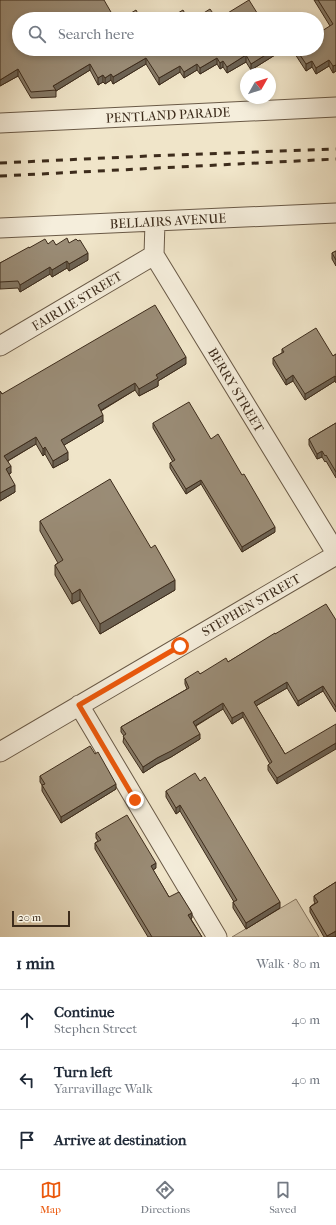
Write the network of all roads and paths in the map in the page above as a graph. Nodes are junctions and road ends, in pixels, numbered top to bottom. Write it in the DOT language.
graph roads {
  1 [pos="336,107"];
  2 [pos="0,123"];
  3 [pos="336,213"];
  4 [pos="155,222"];
  5 [pos="0,228"];
  6 [pos="154,255"];
  7 [pos="0,346"];
  8 [pos="336,554"];
  9 [pos="79,705"];
  10 [pos="0,752"];
  11 [pos="217,937"];
  1 -- 2 [label="street, PENTLAND PARADE"];
  3 -- 4 [label="street, BELLAIRS AVENUE"];
  4 -- 5 [label="street, BELLAIRS AVENUE"];
  4 -- 6 [label="street"];
  6 -- 7 [label="street, FAIRLIE STREET"];
  6 -- 8 [label="street, BERRY STREET"];
  8 -- 9 [label="street, STEPHEN STREET"];
  9 -- 10 [label="street, STEPHEN STREET"];
  9 -- 11 [label="street"];
}
